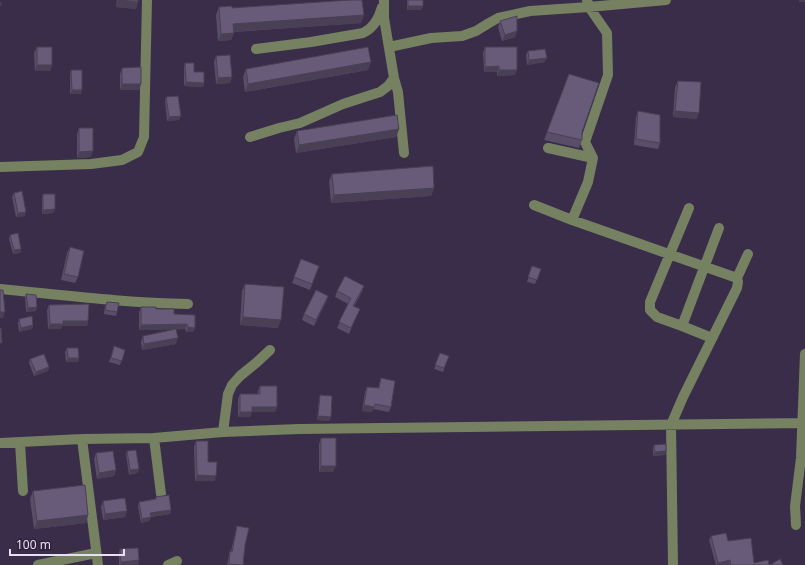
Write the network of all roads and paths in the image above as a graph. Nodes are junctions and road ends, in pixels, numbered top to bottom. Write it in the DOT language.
graph roads {
  1 [pos="147,0"];
  2 [pos="666,0"];
  3 [pos="384,1"];
  4 [pos="588,4"];
  5 [pos="389,47"];
  6 [pos="256,49"];
  7 [pos="394,78"];
  8 [pos="250,137"];
  9 [pos="548,148"];
  10 [pos="404,153"];
  11 [pos="593,158"];
  12 [pos="0,167"];
  13 [pos="534,205"];
  14 [pos="689,208"];
  15 [pos="572,220"];
  16 [pos="719,228"];
  17 [pos="748,254"];
  18 [pos="670,255"];
  19 [pos="705,266"];
  20 [pos="736,278"];
  21 [pos="0,289"];
  22 [pos="188,304"];
  23 [pos="682,326"];
  24 [pos="712,338"];
  25 [pos="270,350"];
  26 [pos="805,354"];
  27 [pos="804,423"];
  28 [pos="671,425"];
  29 [pos="223,432"];
  30 [pos="154,438"];
  31 [pos="82,439"];
  32 [pos="0,443"];
  33 [pos="20,443"];
  34 [pos="23,491"];
  35 [pos="161,494"];
  36 [pos="796,526"];
  37 [pos="96,553"];
  38 [pos="38,565"];
  39 [pos="98,565"];
  40 [pos="673,565"];
  1 -- 12 [label="street"];
  2 -- 4 [label="street"];
  3 -- 5 [label="street"];
  3 -- 6 [label="street"];
  4 -- 5 [label="street"];
  4 -- 11 [label="street"];
  5 -- 7 [label="street"];
  7 -- 8 [label="street"];
  7 -- 10 [label="street"];
  9 -- 11 [label="street"];
  11 -- 15 [label="street"];
  13 -- 15 [label="street"];
  14 -- 18 [label="street"];
  15 -- 18 [label="street"];
  16 -- 19 [label="street"];
  17 -- 20 [label="street"];
  18 -- 19 [label="street"];
  18 -- 23 [label="street"];
  19 -- 20 [label="street"];
  19 -- 23 [label="street"];
  20 -- 24 [label="street"];
  21 -- 22 [label="street"];
  23 -- 24 [label="street"];
  24 -- 28 [label="street"];
  25 -- 29 [label="street"];
  26 -- 27 [label="street"];
  27 -- 28 [label="street"];
  27 -- 36 [label="street"];
  28 -- 29 [label="street"];
  28 -- 40 [label="street"];
  29 -- 30 [label="street"];
  30 -- 31 [label="street"];
  30 -- 35 [label="street"];
  31 -- 33 [label="street"];
  31 -- 37 [label="street"];
  32 -- 33 [label="street"];
  33 -- 34 [label="street"];
  37 -- 38 [label="street"];
  37 -- 39 [label="street"];
}
